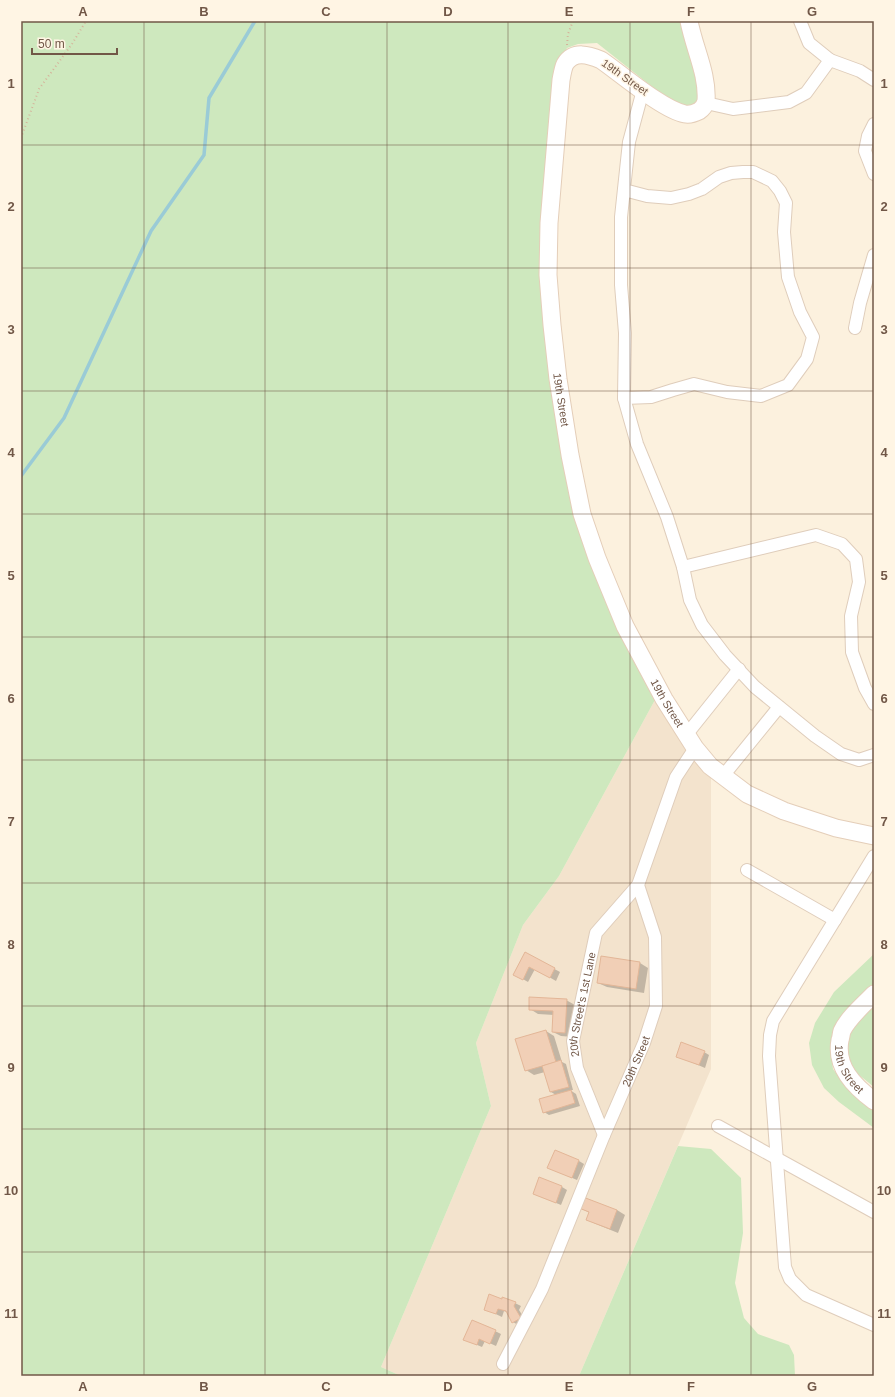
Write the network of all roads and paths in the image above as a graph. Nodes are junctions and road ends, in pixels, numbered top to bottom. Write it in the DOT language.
graph roads {
  1 [pos="86,21"];
  2 [pos="573,21"];
  3 [pos="800,21"];
  4 [pos="690,24"];
  5 [pos="830,60"];
  6 [pos="566,63"];
  7 [pos="874,80"];
  8 [pos="643,90"];
  9 [pos="706,104"];
  10 [pos="874,124"];
  11 [pos="21,138"];
  12 [pos="874,174"];
  13 [pos="624,190"];
  14 [pos="874,255"];
  15 [pos="855,328"];
  16 [pos="624,398"];
  17 [pos="683,567"];
  18 [pos="739,669"];
  19 [pos="874,704"];
  20 [pos="780,707"];
  21 [pos="690,741"];
  22 [pos="874,755"];
  23 [pos="723,776"];
  24 [pos="874,836"];
  25 [pos="874,856"];
  26 [pos="747,870"];
  27 [pos="638,885"];
  28 [pos="835,920"];
  29 [pos="874,994"];
  30 [pos="874,1101"];
  31 [pos="718,1126"];
  32 [pos="604,1136"];
  33 [pos="776,1158"];
  34 [pos="874,1212"];
  35 [pos="874,1325"];
  36 [pos="503,1364"];
  1 -- 11 [label="path"];
  2 -- 6 [label="path"];
  3 -- 5 [label="street"];
  4 -- 9 [label="street"];
  5 -- 7 [label="street"];
  5 -- 9 [label="street"];
  6 -- 8 [label="street, 19th Street"];
  6 -- 21 [label="street, 19th Street"];
  8 -- 9 [label="street, 19th Street"];
  8 -- 13 [label="street"];
  10 -- 12 [label="street"];
  13 -- 16 [label="street"];
  13 -- 16 [label="street"];
  14 -- 15 [label="street"];
  16 -- 17 [label="street"];
  17 -- 18 [label="street"];
  17 -- 19 [label="street"];
  18 -- 20 [label="street"];
  18 -- 21 [label="street"];
  20 -- 22 [label="street"];
  20 -- 23 [label="street"];
  21 -- 23 [label="street, 19th Street"];
  21 -- 27 [label="street"];
  23 -- 24 [label="street, 19th Street"];
  25 -- 28 [label="street"];
  26 -- 28 [label="street"];
  27 -- 32 [label="street, 20th Street"];
  27 -- 32 [label="street, 20th Street's 1st Lane"];
  28 -- 33 [label="street"];
  29 -- 30 [label="street, 19th Street"];
  31 -- 33 [label="street"];
  32 -- 36 [label="street, 20th Street"];
  33 -- 34 [label="street"];
  33 -- 35 [label="street"];
}
